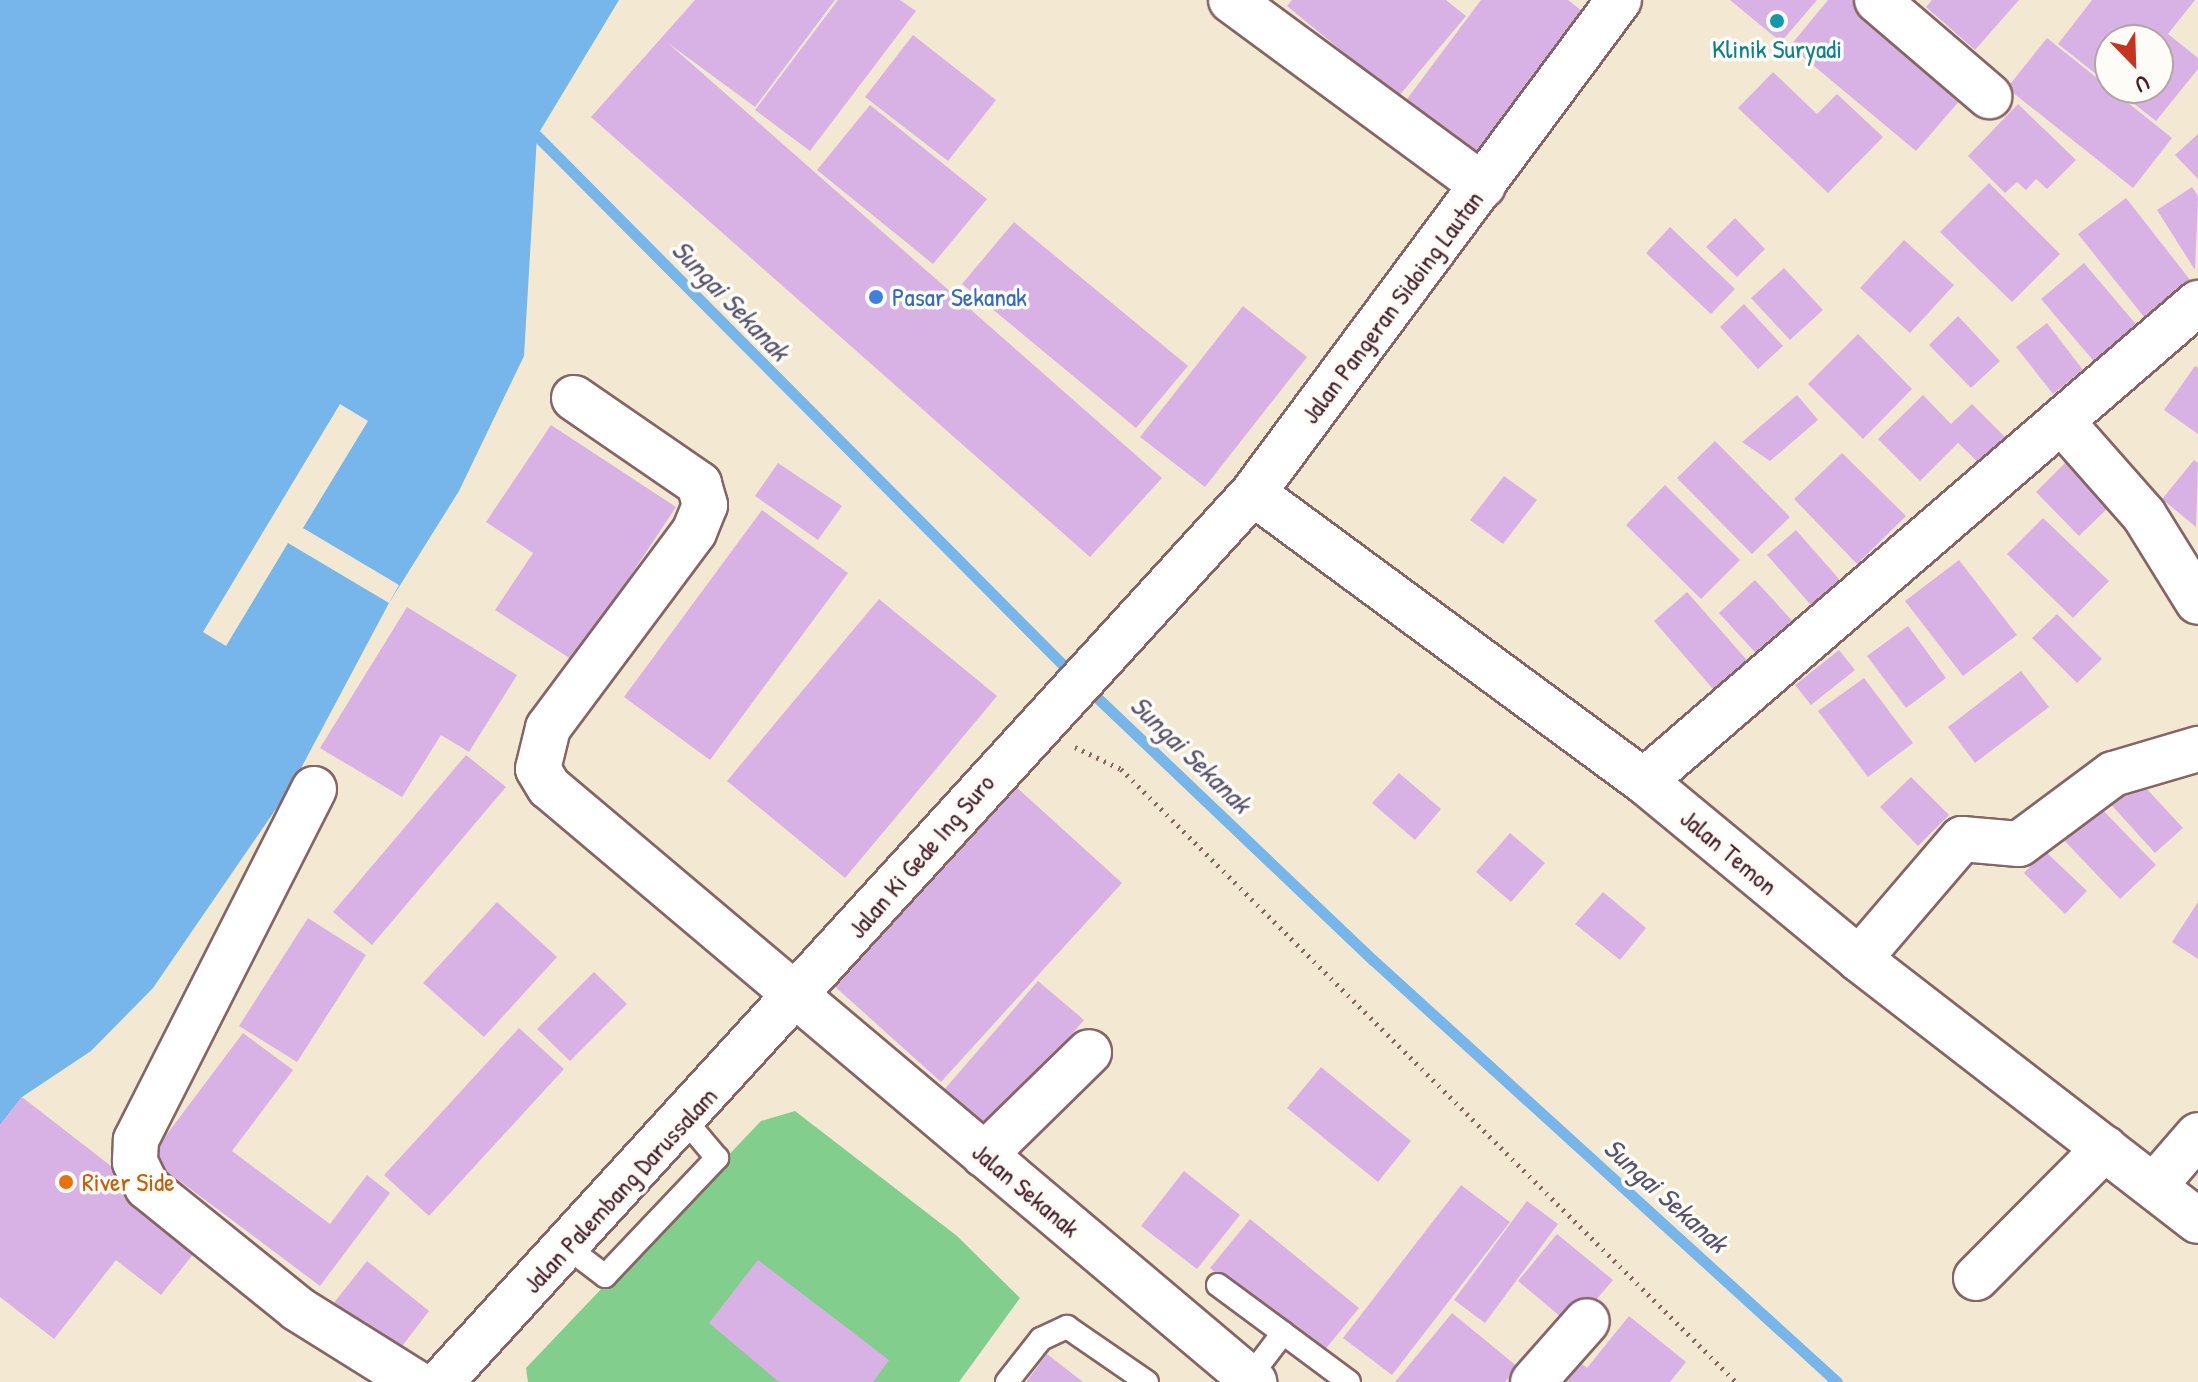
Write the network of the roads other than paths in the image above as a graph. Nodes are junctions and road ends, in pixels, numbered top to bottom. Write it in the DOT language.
graph roads {
  1 [pos="1231,0"];
  2 [pos="1619,0"];
  3 [pos="1877,0"];
  4 [pos="1989,96"];
  5 [pos="1483,186"];
  6 [pos="2187,329"];
  7 [pos="574,398"];
  8 [pos="2062,422"];
  9 [pos="1253,493"];
  10 [pos="2198,602"];
  11 [pos="1151,604"];
  12 [pos="2198,749"];
  13 [pos="1644,781"];
  14 [pos="314,789"];
  15 [pos="1859,959"];
  16 [pos="798,999"];
  17 [pos="1089,1052"];
  18 [pos="2198,1135"];
  19 [pos="2105,1148"];
  20 [pos="984,1155"];
  21 [pos="2154,1186"];
  22 [pos="2198,1221"];
  23 [pos="1976,1278"];
  24 [pos="1218,1285"];
  25 [pos="1587,1321"];
  26 [pos="1283,1333"];
  27 [pos="1250,1381"];
  28 [pos="415,1382"];
  29 [pos="441,1382"];
  30 [pos="1007,1382"];
  31 [pos="1147,1382"];
  32 [pos="1349,1382"];
  33 [pos="1533,1382"];
  1 -- 5 [label="street"];
  2 -- 5 [label="street, Jalan Pangeran Sidoing Lautan"];
  3 -- 4 [label="street"];
  5 -- 9 [label="street, Jalan Pangeran Sidoing Lautan"];
  6 -- 8 [label="street"];
  7 -- 16 [label="street, Jalan Sekanak"];
  8 -- 10 [label="street"];
  8 -- 13 [label="street"];
  9 -- 11 [label="street, Jalan Pangeran Sidoing Lautan"];
  9 -- 13 [label="street, Jalan Temon"];
  11 -- 16 [label="street, Jalan Ki Gede Ing Suro"];
  12 -- 15 [label="street"];
  13 -- 15 [label="street, Jalan Temon"];
  14 -- 28 [label="street"];
  15 -- 19 [label="street, Jalan Temon"];
  16 -- 20 [label="street, Jalan Sekanak"];
  16 -- 29 [label="street, Jalan Palembang Darussalam"];
  17 -- 20 [label="street"];
  18 -- 21 [label="street"];
  19 -- 21 [label="street, Jalan Temon"];
  19 -- 23 [label="street"];
  20 -- 27 [label="street, Jalan Sekanak"];
  21 -- 22 [label="street, Jalan Temon"];
  24 -- 26 [label="lane"];
  25 -- 33 [label="street"];
  26 -- 27 [label="lane"];
  26 -- 32 [label="lane"];
  30 -- 31 [label="lane"];
}
